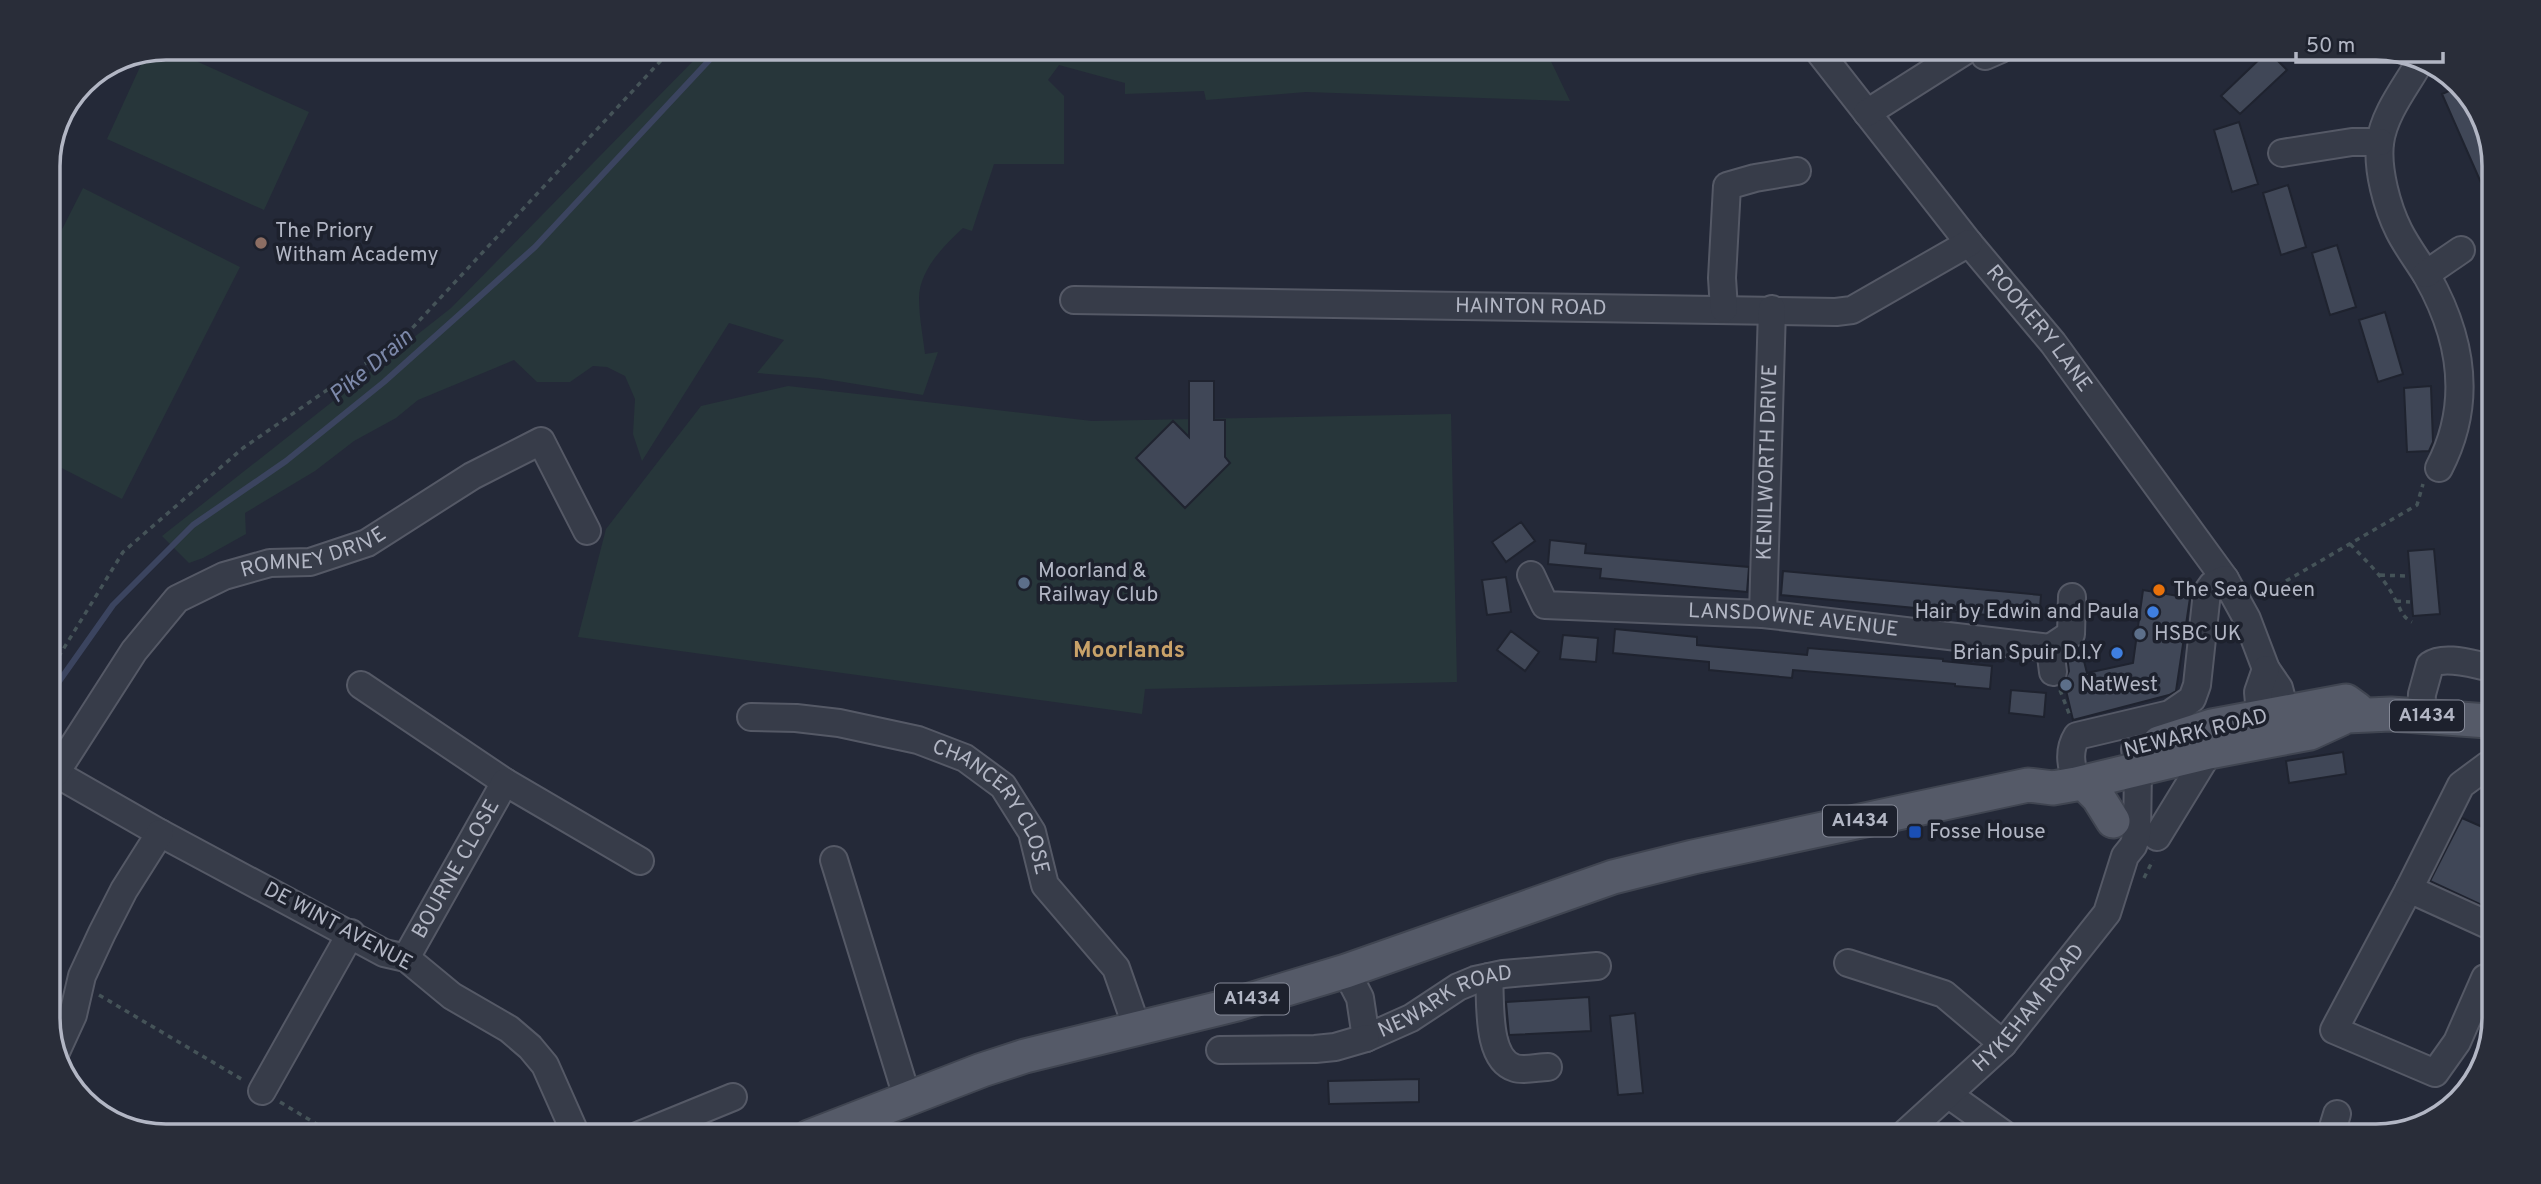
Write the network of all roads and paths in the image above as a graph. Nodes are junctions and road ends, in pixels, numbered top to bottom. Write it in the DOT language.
graph roads {
  1 [pos="661,60"];
  2 [pos="1825,60"];
  3 [pos="1968,60"];
  4 [pos="2416,68"];
  5 [pos="1867,113"];
  6 [pos="2380,142"];
  7 [pos="2282,153"];
  8 [pos="1797,172"];
  9 [pos="1969,243"];
  10 [pos="2461,250"];
  11 [pos="2426,274"];
  12 [pos="1074,300"];
  13 [pos="1724,309"];
  14 [pos="1772,309"];
  15 [pos="2453,458"];
  16 [pos="587,531"];
  17 [pos="2350,544"];
  18 [pos="1531,575"];
  19 [pos="2380,575"];
  20 [pos="2406,576"];
  21 [pos="2225,579"];
  22 [pos="2071,597"];
  23 [pos="2396,601"];
  24 [pos="2410,602"];
  25 [pos="2250,609"];
  26 [pos="1763,614"];
  27 [pos="2412,622"];
  28 [pos="60,654"];
  29 [pos="2051,660"];
  30 [pos="2482,666"];
  31 [pos="361,685"];
  32 [pos="2421,715"];
  33 [pos="751,717"];
  34 [pos="2482,721"];
  35 [pos="2275,727"];
  36 [pos="2209,752"];
  37 [pos="60,758"];
  38 [pos="2128,761"];
  39 [pos="2077,767"];
  40 [pos="2482,769"];
  41 [pos="60,776"];
  42 [pos="505,782"];
  43 [pos="2113,821"];
  44 [pos="160,833"];
  45 [pos="2157,837"];
  46 [pos="2125,856"];
  47 [pos="834,860"];
  48 [pos="640,861"];
  49 [pos="2409,889"];
  50 [pos="2482,922"];
  51 [pos="351,933"];
  52 [pos="406,958"];
  53 [pos="1848,963"];
  54 [pos="1597,966"];
  55 [pos="1346,971"];
  56 [pos="60,972"];
  57 [pos="1489,977"];
  58 [pos="80,985"];
  59 [pos="2482,985"];
  60 [pos="1137,1028"];
  61 [pos="1366,1038"];
  62 [pos="62,1039"];
  63 [pos="2003,1044"];
  64 [pos="1220,1050"];
  65 [pos="1548,1067"];
  66 [pos="262,1091"];
  67 [pos="1949,1095"];
  68 [pos="733,1097"];
  69 [pos="907,1097"];
  70 [pos="317,1124"];
  71 [pos="571,1124"];
  72 [pos="667,1124"];
  73 [pos="841,1124"];
  74 [pos="1916,1124"];
  75 [pos="1990,1124"];
  1 -- 28 [label="path"];
  2 -- 5 [label="street, ROOKERY LANE"];
  3 -- 5 [label="street"];
  4 -- 6 [label="street"];
  5 -- 9 [label="street, ROOKERY LANE"];
  6 -- 7 [label="street"];
  6 -- 11 [label="street"];
  8 -- 13 [label="street"];
  9 -- 14 [label="street, HAINTON ROAD"];
  9 -- 21 [label="street, ROOKERY LANE"];
  10 -- 11 [label="street"];
  11 -- 15 [label="street"];
  12 -- 13 [label="street, HAINTON ROAD"];
  13 -- 14 [label="street, HAINTON ROAD"];
  14 -- 26 [label="street, KENILWORTH DRIVE"];
  15 -- 17 [label="path"];
  16 -- 37 [label="street, ROMNEY DRIVE"];
  17 -- 19 [label="path"];
  17 -- 25 [label="path"];
  18 -- 26 [label="street, LANSDOWNE AVENUE"];
  19 -- 20 [label="path"];
  19 -- 23 [label="path"];
  21 -- 25 [label="street, ROOKERY LANE"];
  21 -- 39 [label="street"];
  22 -- 29 [label="street"];
  23 -- 24 [label="path"];
  23 -- 27 [label="path"];
  25 -- 35 [label="street, ROOKERY LANE"];
  26 -- 29 [label="street, LANSDOWNE AVENUE"];
  29 -- 39 [label="path"];
  30 -- 32 [label="street"];
  31 -- 42 [label="street, BOURNE CLOSE"];
  32 -- 34 [label="main road, NEWARK ROAD / A1434"];
  32 -- 35 [label="main road, NEWARK ROAD / A1434"];
  33 -- 60 [label="street, CHANCERY CLOSE"];
  35 -- 36 [label="main road, NEWARK ROAD / A1434"];
  35 -- 38 [label="main road, NEWARK ROAD / A1434"];
  36 -- 38 [label="main road, NEWARK ROAD / A1434"];
  36 -- 45 [label="street"];
  38 -- 39 [label="main road, NEWARK ROAD / A1434"];
  38 -- 43 [label="street"];
  38 -- 46 [label="street, HYKEHAM ROAD"];
  39 -- 43 [label="main road"];
  39 -- 55 [label="main road, NEWARK ROAD / A1434"];
  40 -- 49 [label="street"];
  41 -- 44 [label="street, DE WINT AVENUE"];
  42 -- 48 [label="street, BOURNE CLOSE"];
  42 -- 52 [label="street, BOURNE CLOSE"];
  43 -- 46 [label="street"];
  44 -- 51 [label="street, DE WINT AVENUE"];
  44 -- 58 [label="street"];
  46 -- 63 [label="street, HYKEHAM ROAD"];
  47 -- 69 [label="street"];
  49 -- 50 [label="street"];
  49 -- 59 [label="street"];
  51 -- 52 [label="street, DE WINT AVENUE"];
  51 -- 66 [label="street"];
  52 -- 71 [label="street, DE WINT AVENUE"];
  53 -- 63 [label="street"];
  54 -- 57 [label="street, NEWARK ROAD"];
  55 -- 60 [label="main road, A1434"];
  55 -- 61 [label="street, NEWARK ROAD"];
  56 -- 58 [label="path"];
  57 -- 61 [label="street, NEWARK ROAD"];
  57 -- 65 [label="street"];
  58 -- 62 [label="street"];
  58 -- 66 [label="path"];
  60 -- 69 [label="main road, A1434"];
  61 -- 64 [label="street"];
  63 -- 67 [label="street, HYKEHAM ROAD"];
  66 -- 70 [label="path"];
  67 -- 74 [label="street, HYKEHAM ROAD"];
  67 -- 75 [label="street"];
  68 -- 72 [label="street"];
  69 -- 73 [label="main road, A1434"];
}
